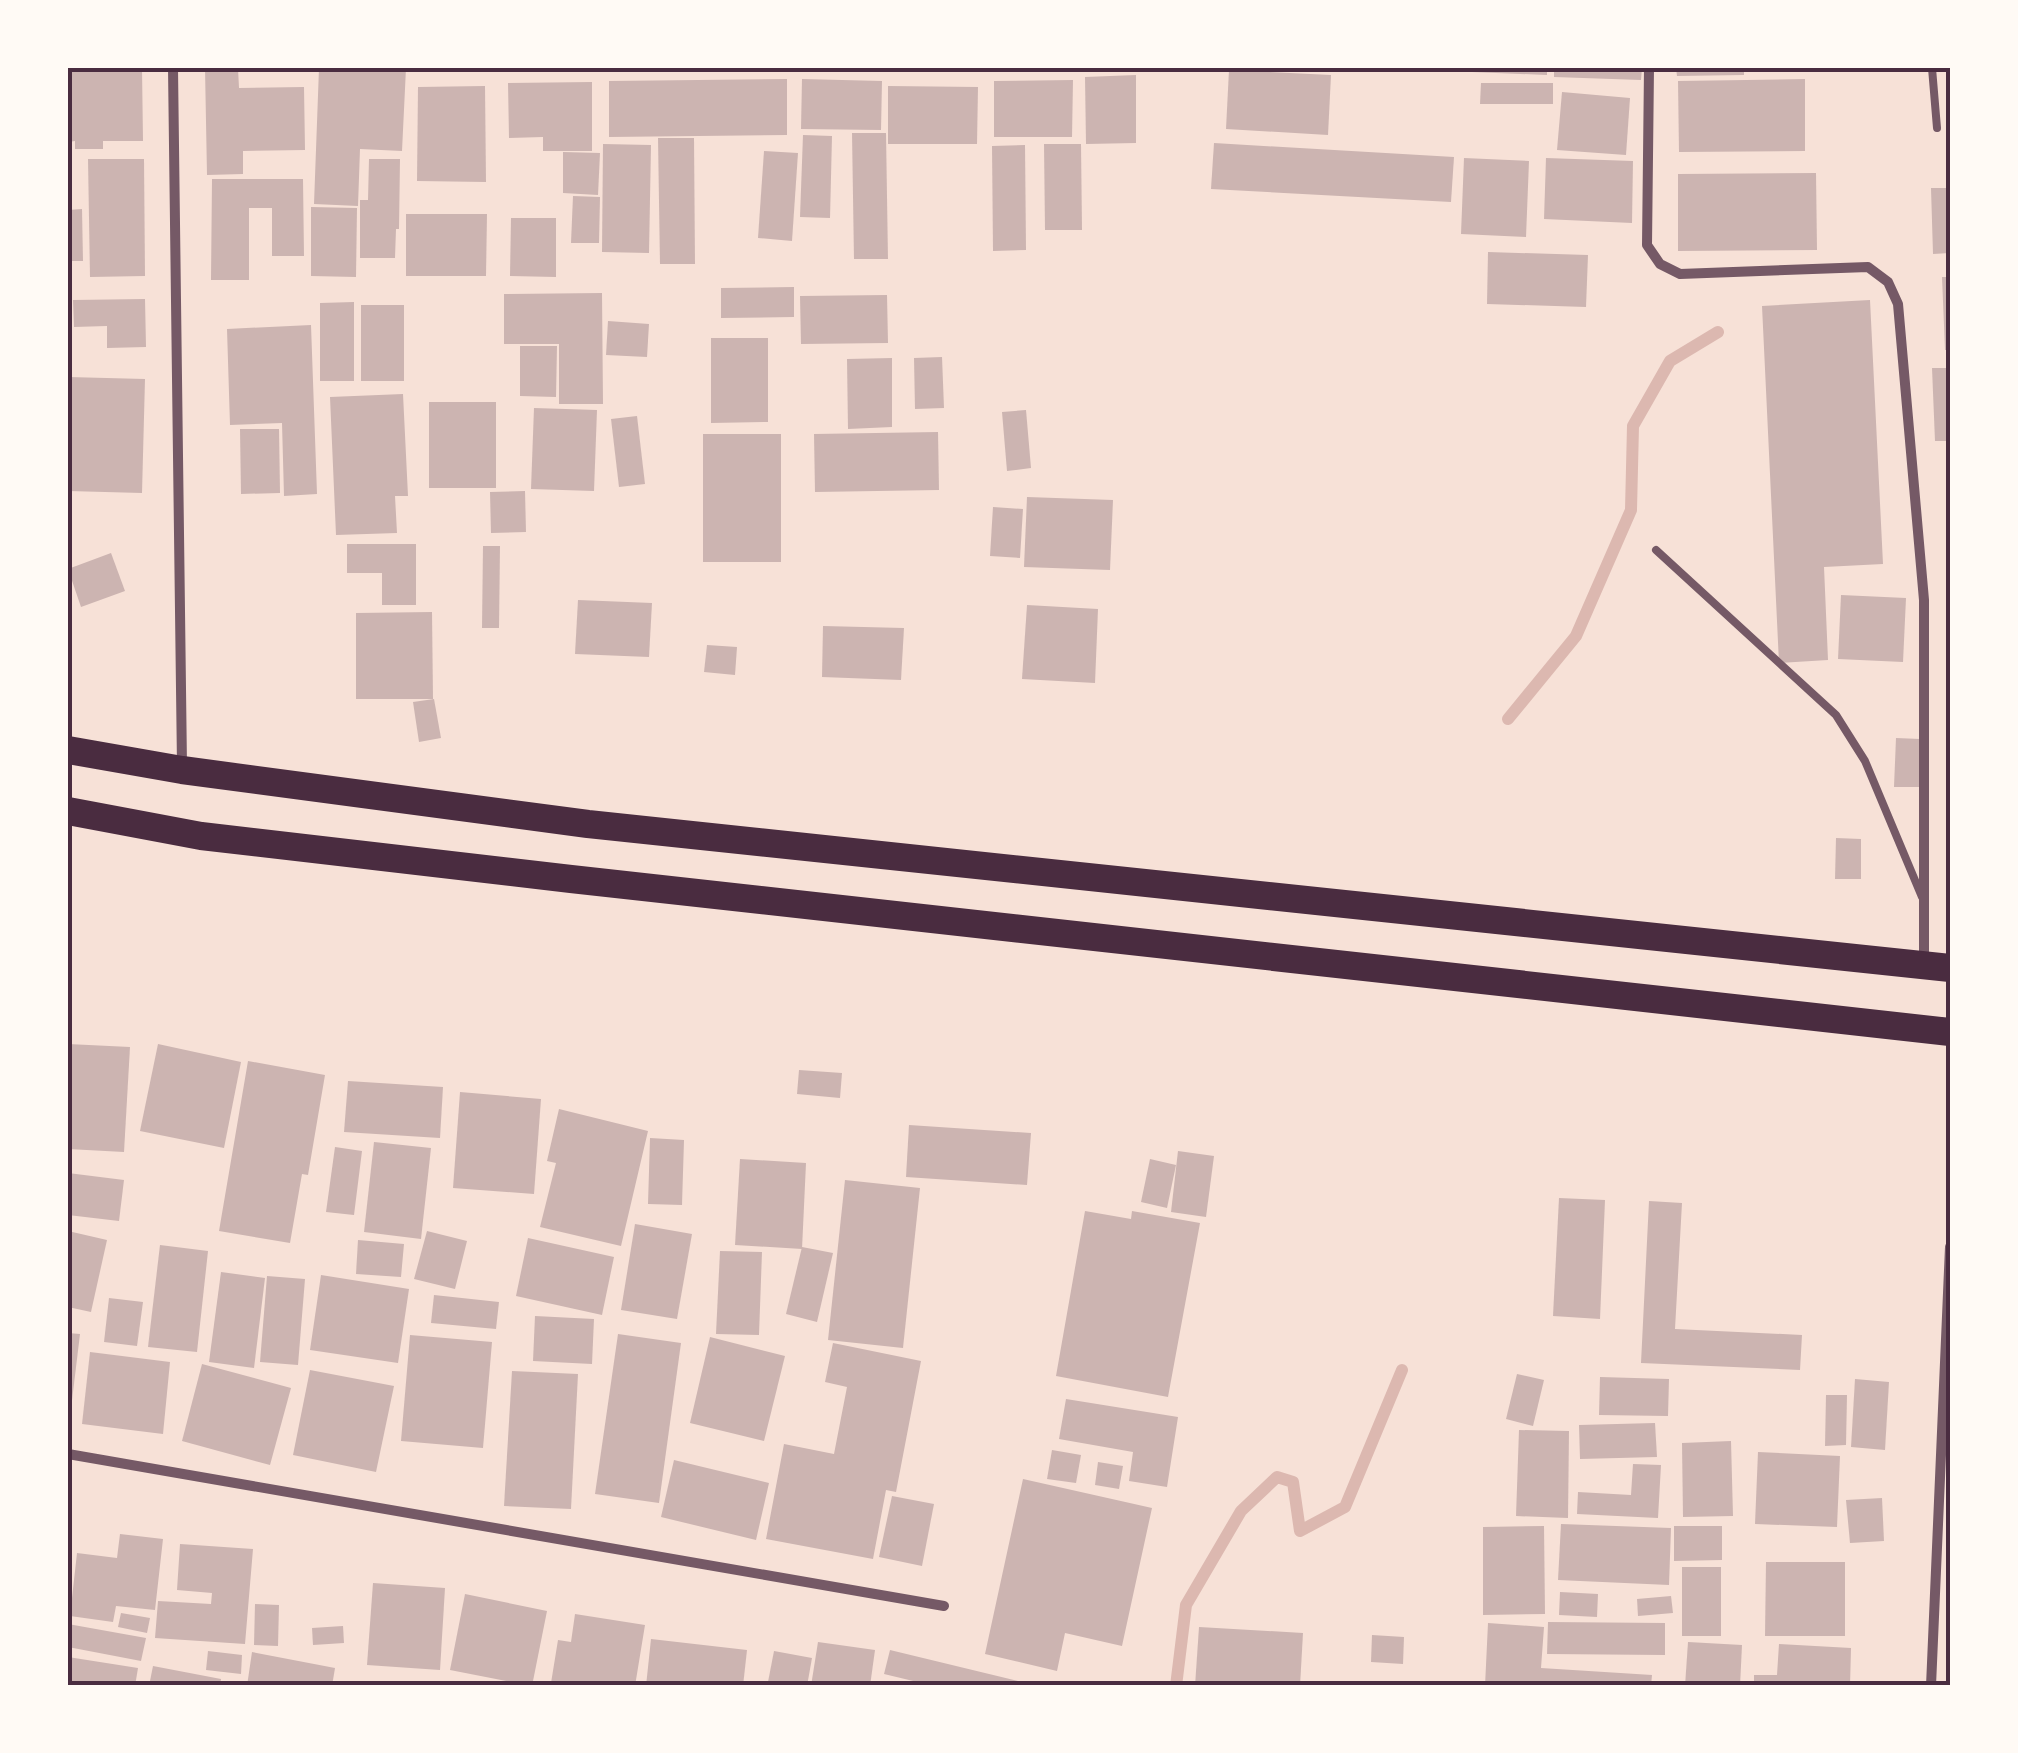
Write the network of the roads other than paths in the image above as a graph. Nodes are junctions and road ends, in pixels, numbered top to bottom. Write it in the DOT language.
graph roads {
  1 [pos="173,68"];
  2 [pos="1649,68"];
  3 [pos="1932,68"];
  4 [pos="1936,128"];
  5 [pos="1656,550"];
  6 [pos="68,750"];
  7 [pos="182,770"];
  8 [pos="68,812"];
  9 [pos="1926,906"];
  10 [pos="1937,967"];
  11 [pos="1950,1032"];
  12 [pos="1950,1247"];
  13 [pos="68,1454"];
  14 [pos="944,1606"];
  15 [pos="1931,1686"];
  1 -- 7 [label="street"];
  2 -- 9 [label="street"];
  3 -- 4 [label="lane"];
  5 -- 9 [label="lane"];
  6 -- 7 [label="highway"];
  7 -- 10 [label="highway"];
  8 -- 11 [label="highway"];
  9 -- 10 [label="street"];
  12 -- 15 [label="street"];
  13 -- 14 [label="street"];
}
